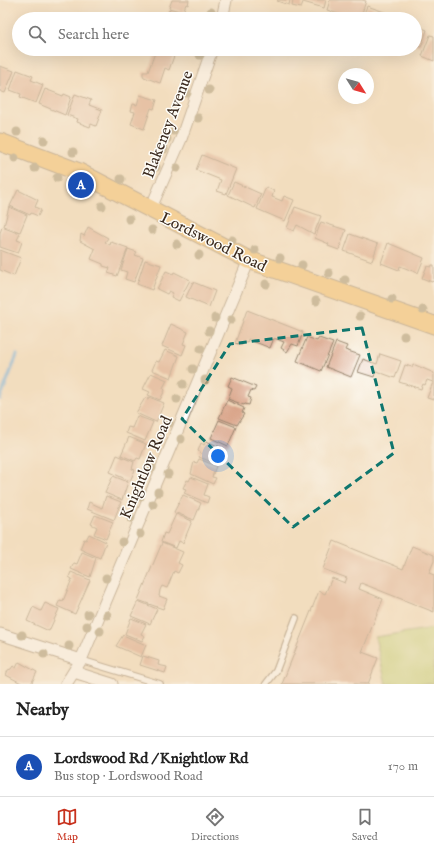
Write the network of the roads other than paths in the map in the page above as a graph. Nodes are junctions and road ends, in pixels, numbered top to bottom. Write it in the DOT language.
graph roads {
  1 [pos="226,0"];
  2 [pos="223,12"];
  3 [pos="210,56"];
  4 [pos="1,145"];
  5 [pos="150,210"];
  6 [pos="250,260"];
  7 [pos="434,325"];
  8 [pos="296,618"];
  9 [pos="0,634"];
  10 [pos="81,660"];
  11 [pos="74,672"];
  12 [pos="66,684"];
  13 [pos="112,684"];
  14 [pos="160,684"];
  15 [pos="266,684"];
  1 -- 2 [label="street"];
  3 -- 5 [label="street, Blakeney Avenue"];
  4 -- 5 [label="main road, Lordswood Road"];
  5 -- 6 [label="main road, Lordswood Road"];
  6 -- 7 [label="main road, Lordswood Road"];
  6 -- 10 [label="street, Knightlow Road"];
  8 -- 15 [label="lane"];
  9 -- 10 [label="street"];
  10 -- 11 [label="street, Knightlow Road"];
  10 -- 14 [label="lane"];
  11 -- 12 [label="street, Knightlow Road"];
  11 -- 13 [label="street"];
}
